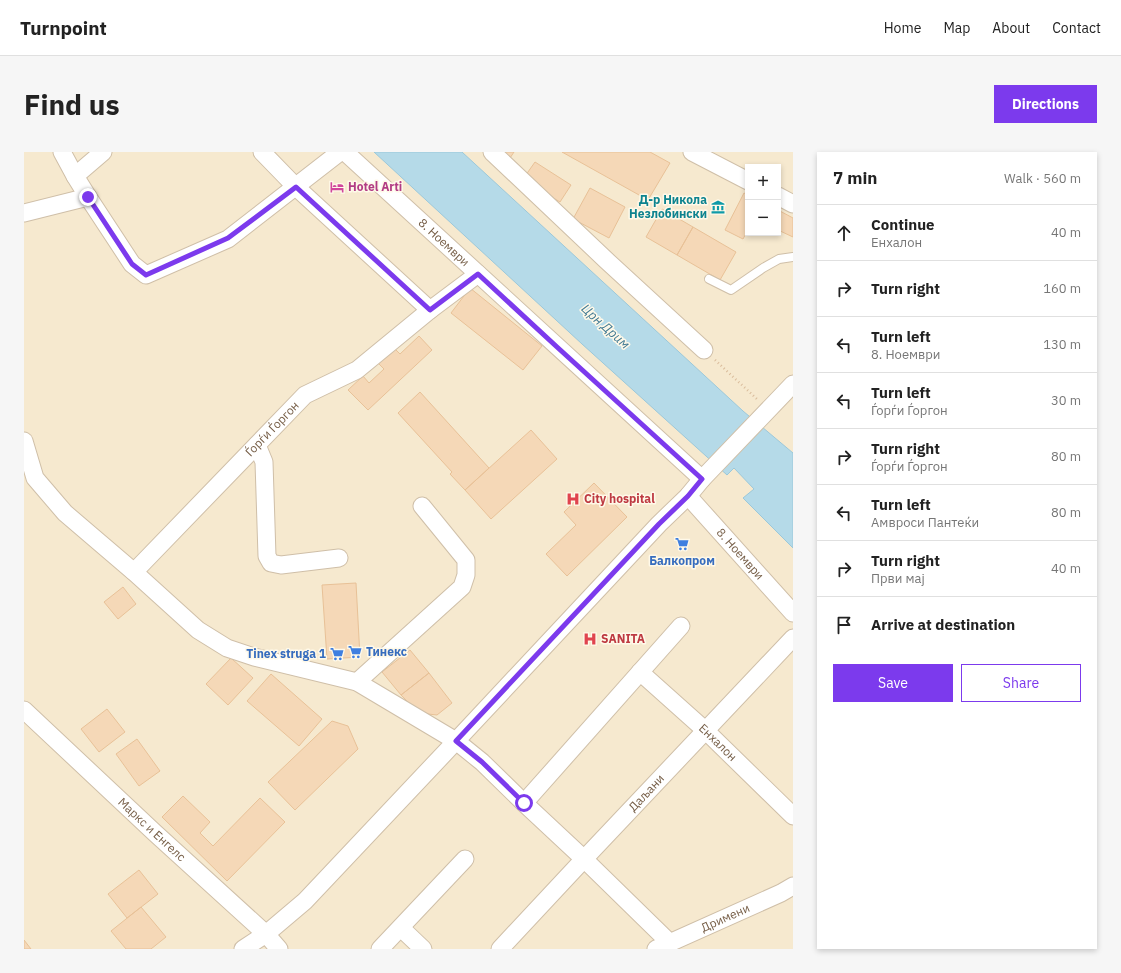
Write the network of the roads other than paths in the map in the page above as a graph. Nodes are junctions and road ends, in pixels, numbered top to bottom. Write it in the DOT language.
graph roads {
  1 [pos="62,152"];
  2 [pos="103,152"];
  3 [pos="262,152"];
  4 [pos="340,152"];
  5 [pos="344,152"];
  6 [pos="492,152"];
  7 [pos="692,152"];
  8 [pos="75,176"];
  9 [pos="745,179"];
  10 [pos="296,187"];
  11 [pos="88,197"];
  12 [pos="781,198"];
  13 [pos="793,204"];
  14 [pos="24,213"];
  15 [pos="793,257"];
  16 [pos="478,274"];
  17 [pos="709,279"];
  18 [pos="430,310"];
  19 [pos="704,350"];
  20 [pos="791,391"];
  21 [pos="24,441"];
  22 [pos="257,445"];
  23 [pos="702,479"];
  24 [pos="688,496"];
  25 [pos="422,506"];
  26 [pos="339,558"];
  27 [pos="134,572"];
  28 [pos="793,612"];
  29 [pos="681,626"];
  30 [pos="793,638"];
  31 [pos="640,672"];
  32 [pos="357,682"];
  33 [pos="24,710"];
  34 [pos="706,730"];
  35 [pos="456,741"];
  36 [pos="524,803"];
  37 [pos="793,816"];
  38 [pos="465,859"];
  39 [pos="584,859"];
  40 [pos="793,886"];
  41 [pos="401,928"];
  42 [pos="266,934"];
  43 [pos="663,946"];
  44 [pos="243,949"];
  45 [pos="279,949"];
  46 [pos="380,949"];
  47 [pos="423,949"];
  48 [pos="500,949"];
  1 -- 8 [label="street"];
  2 -- 8 [label="street"];
  3 -- 10 [label="street"];
  4 -- 10 [label="street"];
  5 -- 16 [label="street, 8. Ноември"];
  6 -- 19 [label="street"];
  7 -- 9 [label="street"];
  8 -- 11 [label="street"];
  10 -- 11 [label="street"];
  10 -- 18 [label="street"];
  11 -- 14 [label="street"];
  12 -- 13 [label="street"];
  15 -- 17 [label="lane"];
  16 -- 18 [label="street, Ѓорѓи Ѓоргон"];
  16 -- 23 [label="street, 8. Ноември"];
  18 -- 22 [label="street, Ѓорѓи Ѓоргон"];
  20 -- 23 [label="street"];
  21 -- 27 [label="street"];
  22 -- 26 [label="street"];
  22 -- 27 [label="street, Ѓорѓи Ѓоргон"];
  23 -- 24 [label="street"];
  24 -- 28 [label="street, 8. Ноември"];
  24 -- 35 [label="street"];
  25 -- 32 [label="street"];
  27 -- 32 [label="street"];
  29 -- 31 [label="street"];
  30 -- 34 [label="street, Даљани"];
  31 -- 34 [label="street, Енхалон"];
  31 -- 36 [label="street"];
  32 -- 35 [label="street"];
  33 -- 42 [label="street, Маркс и Енгелс"];
  34 -- 37 [label="street, Енхалон"];
  34 -- 39 [label="street, Даљани"];
  35 -- 36 [label="street"];
  35 -- 42 [label="street"];
  36 -- 39 [label="street"];
  38 -- 41 [label="street"];
  39 -- 43 [label="street"];
  39 -- 48 [label="street, Даљани"];
  40 -- 43 [label="street, Дримени"];
  41 -- 46 [label="street"];
  41 -- 47 [label="street"];
  42 -- 44 [label="street"];
  42 -- 45 [label="street, Маркс и Енгелс"];
}
